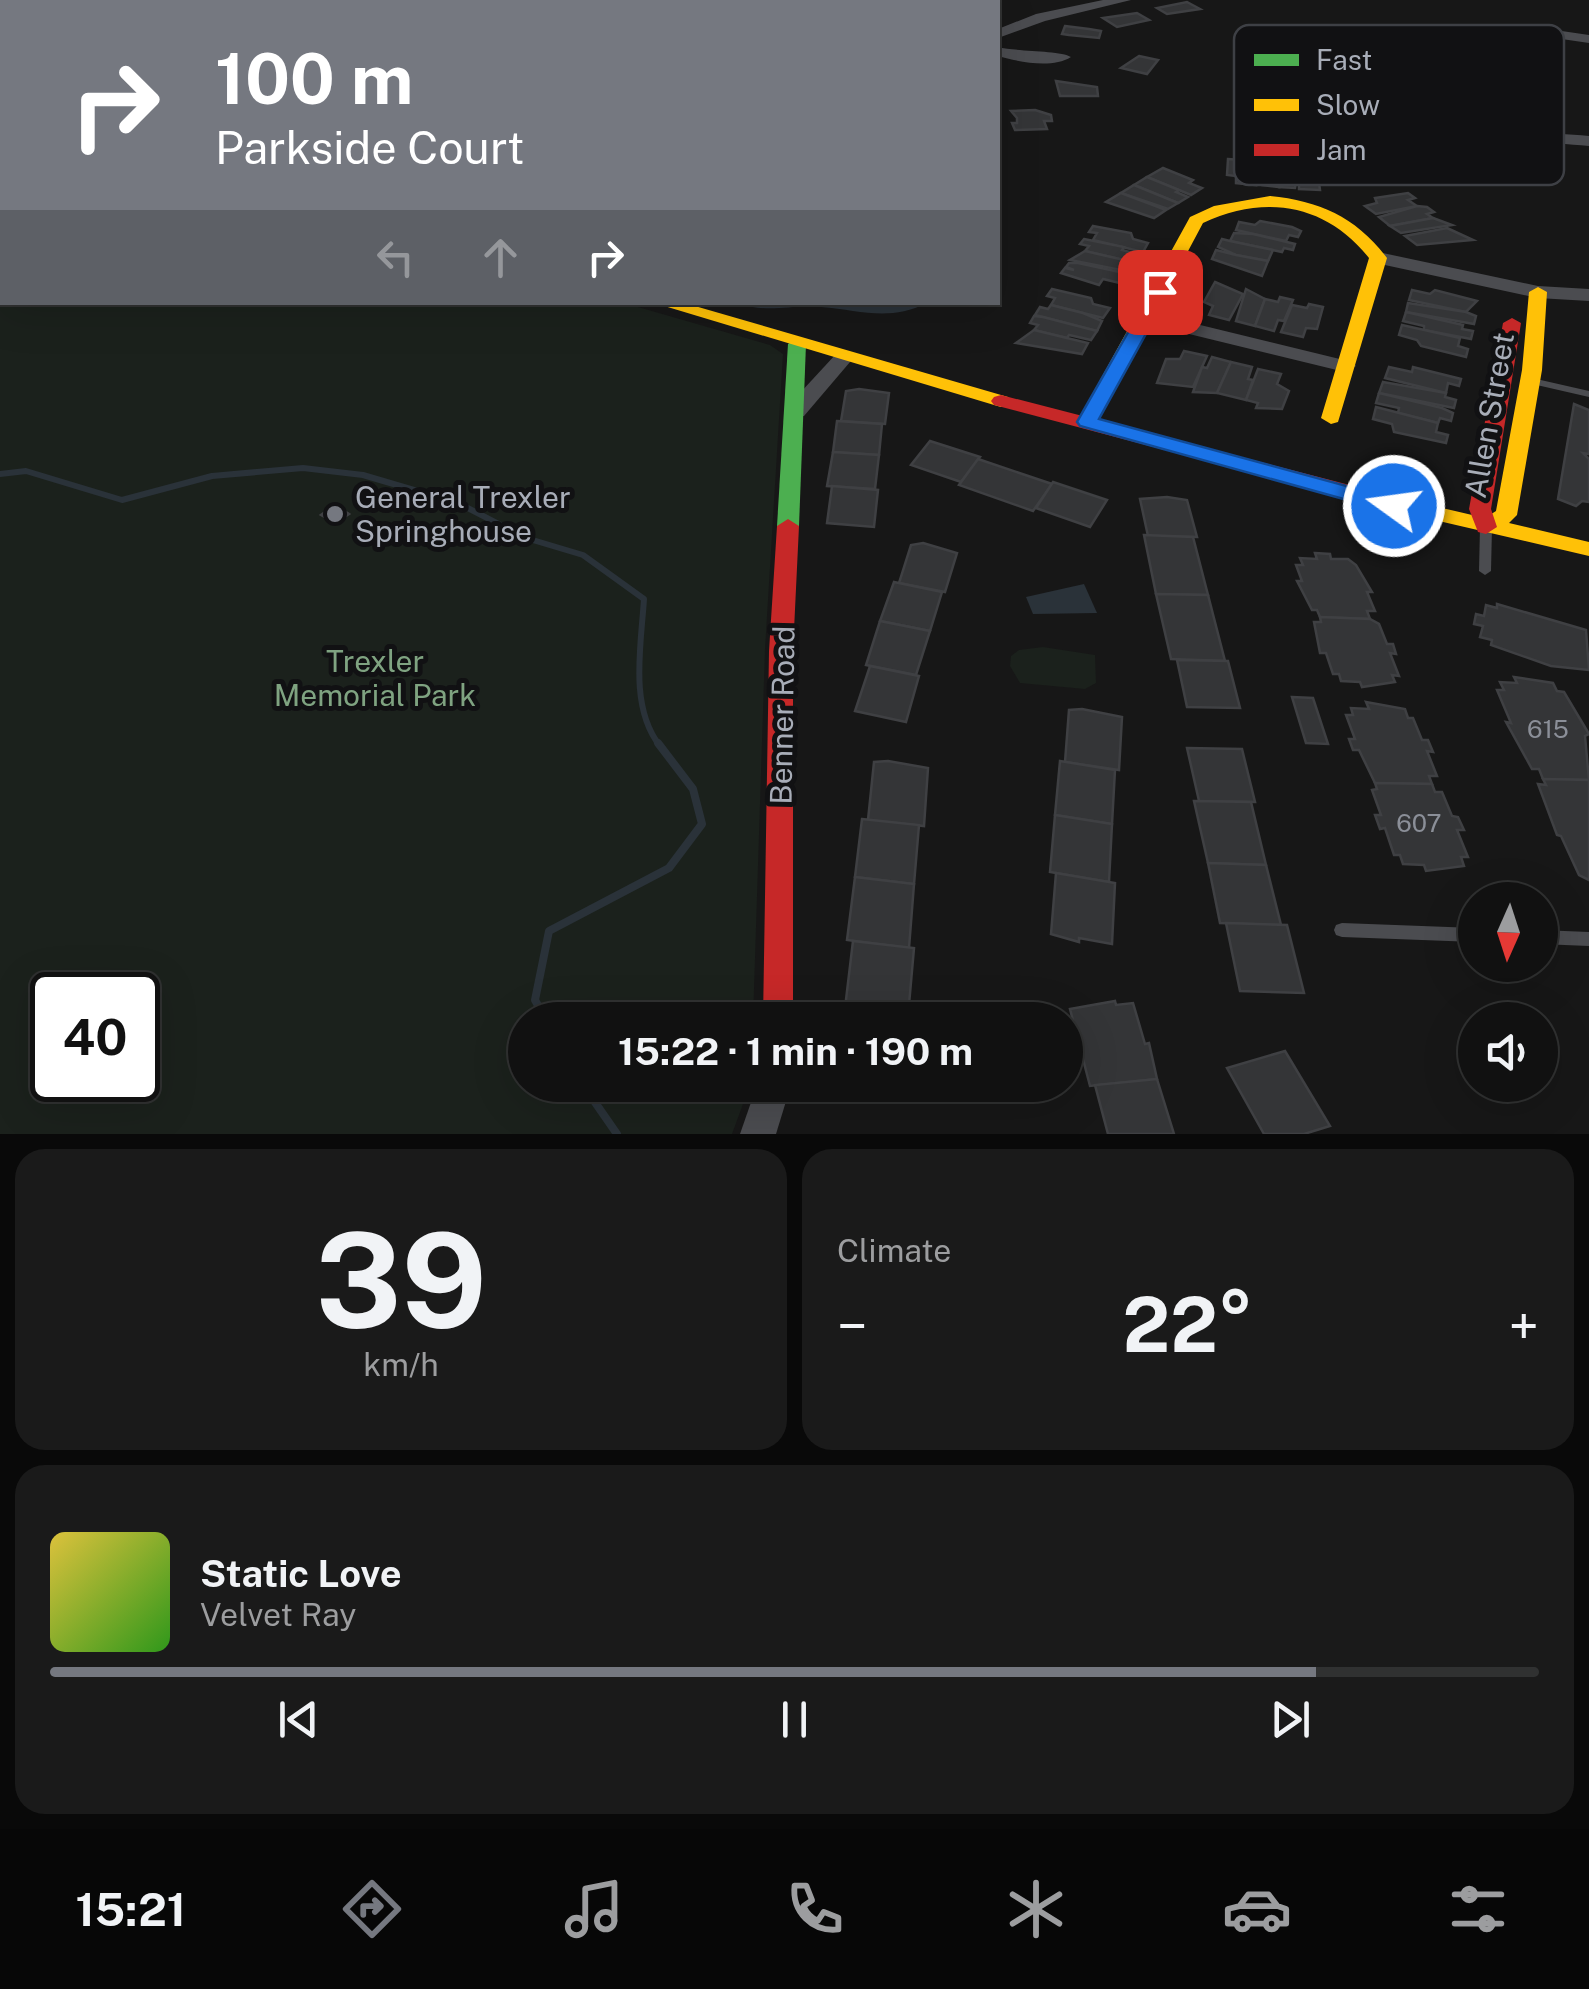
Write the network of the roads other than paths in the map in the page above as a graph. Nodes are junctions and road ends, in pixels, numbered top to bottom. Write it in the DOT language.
graph roads {
  1 [pos="1124,0"];
  2 [pos="1000,33"];
  3 [pos="1564,35"];
  4 [pos="1589,39"];
  5 [pos="1000,52"];
  6 [pos="1063,57"];
  7 [pos="1564,139"];
  8 [pos="1589,142"];
  9 [pos="1378,258"];
  10 [pos="1514,288"];
  11 [pos="1538,292"];
  12 [pos="1589,295"];
  13 [pos="670,305"];
  14 [pos="1147,318"];
  15 [pos="797,344"];
  16 [pos="843,358"];
  17 [pos="1345,366"];
  18 [pos="1505,375"];
  19 [pos="1529,380"];
  20 [pos="1589,394"];
  21 [pos="796,410"];
  22 [pos="1331,418"];
  23 [pos="1088,422"];
  24 [pos="1486,527"];
  25 [pos="1589,550"];
  26 [pos="1485,571"];
  27 [pos="1342,930"];
  28 [pos="1458,934"];
  29 [pos="1558,938"];
  30 [pos="1589,939"];
  31 [pos="778,1002"];
  32 [pos="768,1102"];
  33 [pos="758,1134"];
  1 -- 2 [label="street"];
  3 -- 4 [label="street"];
  5 -- 6 [label="street"];
  7 -- 8 [label="street"];
  9 -- 10 [label="street"];
  9 -- 14 [label="street"];
  9 -- 17 [label="street"];
  10 -- 11 [label="street"];
  10 -- 18 [label="street, Allen Street"];
  11 -- 12 [label="street"];
  11 -- 19 [label="street, Allen Street"];
  13 -- 15 [label="street"];
  14 -- 17 [label="street"];
  14 -- 23 [label="street"];
  15 -- 16 [label="street"];
  15 -- 21 [label="street, Benner Road"];
  16 -- 21 [label="street"];
  16 -- 23 [label="street"];
  17 -- 22 [label="street"];
  18 -- 19 [label="lane"];
  18 -- 24 [label="street, Allen Street"];
  19 -- 20 [label="lane"];
  19 -- 24 [label="street, Allen Street"];
  21 -- 31 [label="street, Benner Road"];
  23 -- 24 [label="street"];
  24 -- 25 [label="street"];
  24 -- 26 [label="lane"];
  27 -- 28 [label="lane"];
  29 -- 30 [label="lane"];
  32 -- 33 [label="street"];
}
